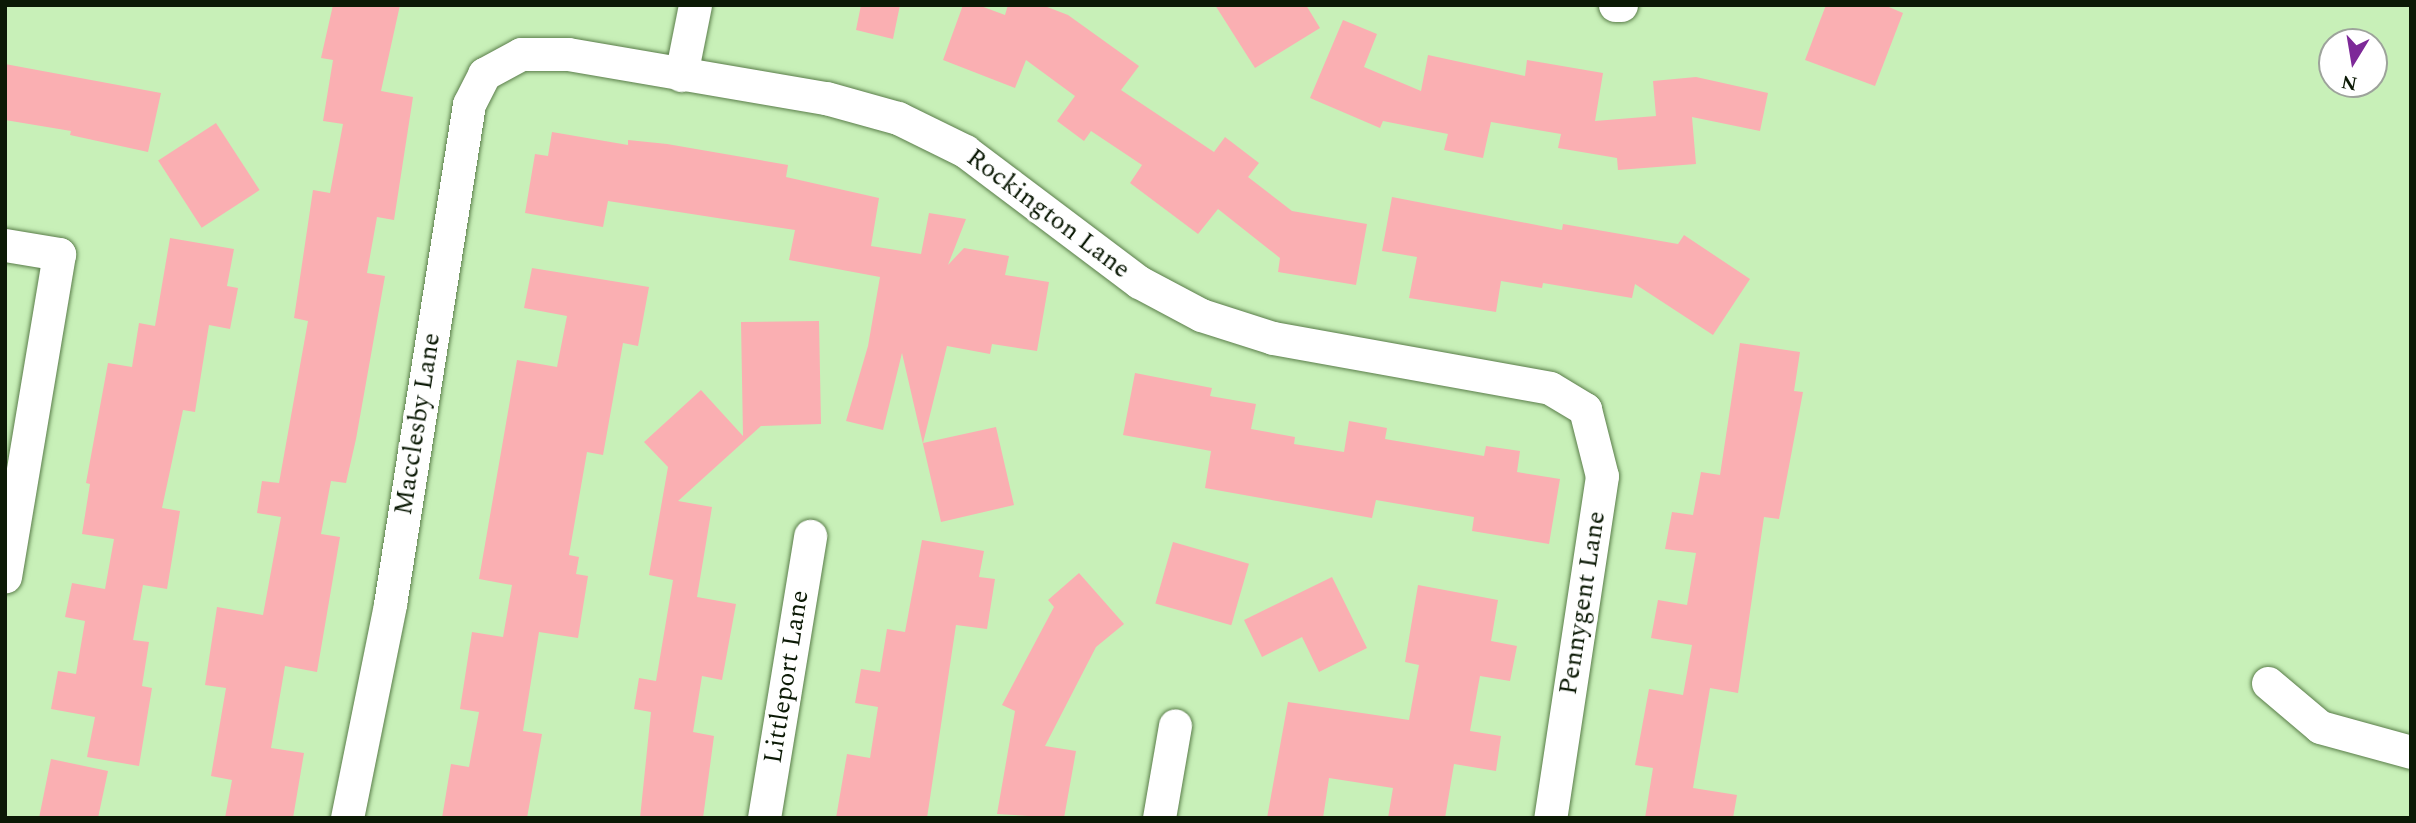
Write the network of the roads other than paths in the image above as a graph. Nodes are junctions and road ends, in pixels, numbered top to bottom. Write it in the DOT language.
graph roads {
  1 [pos="695,5"];
  2 [pos="1615,5"];
  3 [pos="1621,5"];
  4 [pos="521,54"];
  5 [pos="681,75"];
  6 [pos="5,245"];
  7 [pos="1568,399"];
  8 [pos="810,536"];
  9 [pos="5,577"];
  10 [pos="2268,683"];
  11 [pos="1175,725"];
  12 [pos="2411,752"];
  13 [pos="347,818"];
  14 [pos="764,818"];
  15 [pos="1159,818"];
  16 [pos="1550,818"];
  1 -- 5 [label="street"];
  2 -- 3 [label="street"];
  4 -- 5 [label="street, Rockington Lane"];
  4 -- 13 [label="street, Macclesby Lane"];
  5 -- 7 [label="street, Rockington Lane"];
  6 -- 9 [label="street"];
  7 -- 16 [label="street, Pennygent Lane"];
  8 -- 14 [label="street, Littleport Lane"];
  10 -- 12 [label="street"];
  11 -- 15 [label="street"];
}
